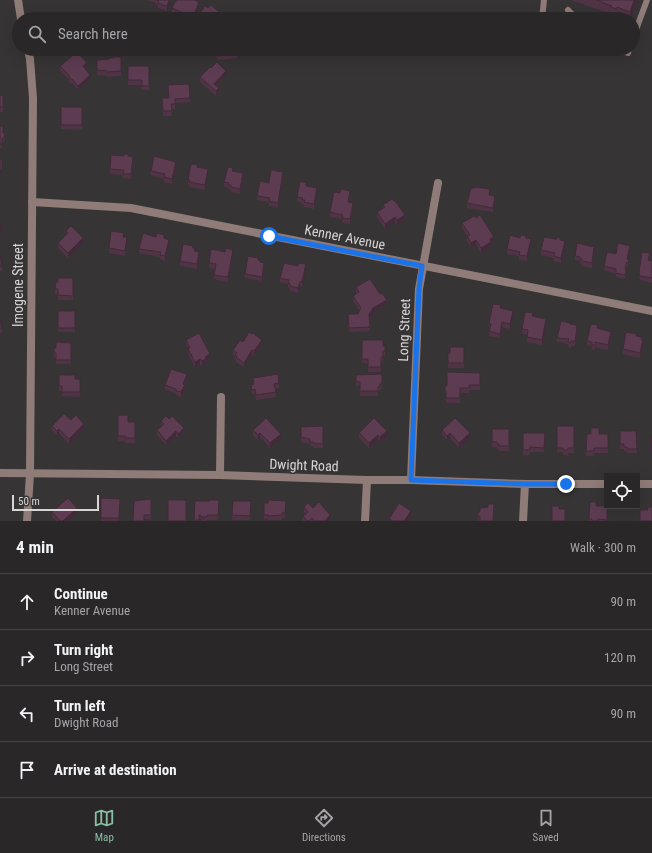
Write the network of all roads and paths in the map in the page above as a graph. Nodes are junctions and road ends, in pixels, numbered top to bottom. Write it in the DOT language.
graph roads {
  1 [pos="18,0"];
  2 [pos="544,0"];
  3 [pos="646,0"];
  4 [pos="20,12"];
  5 [pos="543,12"];
  6 [pos="640,18"];
  7 [pos="29,56"];
  8 [pos="438,183"];
  9 [pos="32,202"];
  10 [pos="422,266"];
  11 [pos="652,311"];
  12 [pos="221,397"];
  13 [pos="0,473"];
  14 [pos="30,474"];
  15 [pos="220,475"];
  16 [pos="367,480"];
  17 [pos="411,480"];
  18 [pos="525,484"];
  19 [pos="604,484"];
  20 [pos="640,484"];
  21 [pos="652,484"];
  22 [pos="27,521"];
  23 [pos="366,521"];
  24 [pos="524,521"];
  1 -- 4 [label="street"];
  2 -- 5 [label="lane"];
  3 -- 6 [label="lane"];
  7 -- 9 [label="street, Imogene Street"];
  8 -- 10 [label="street, Long Street"];
  9 -- 10 [label="street, Kenner Avenue"];
  9 -- 14 [label="street, Imogene Street"];
  10 -- 11 [label="street, Kenner Avenue"];
  10 -- 17 [label="street, Long Street"];
  12 -- 15 [label="street"];
  13 -- 14 [label="street, Dwight Road"];
  14 -- 15 [label="street, Dwight Road"];
  14 -- 22 [label="street, Imogene Street"];
  15 -- 16 [label="street, Dwight Road"];
  16 -- 17 [label="street, Dwight Road"];
  16 -- 23 [label="street"];
  17 -- 18 [label="street, Dwight Road"];
  18 -- 19 [label="street, Dwight Road"];
  18 -- 24 [label="street"];
  20 -- 21 [label="street"];
}
